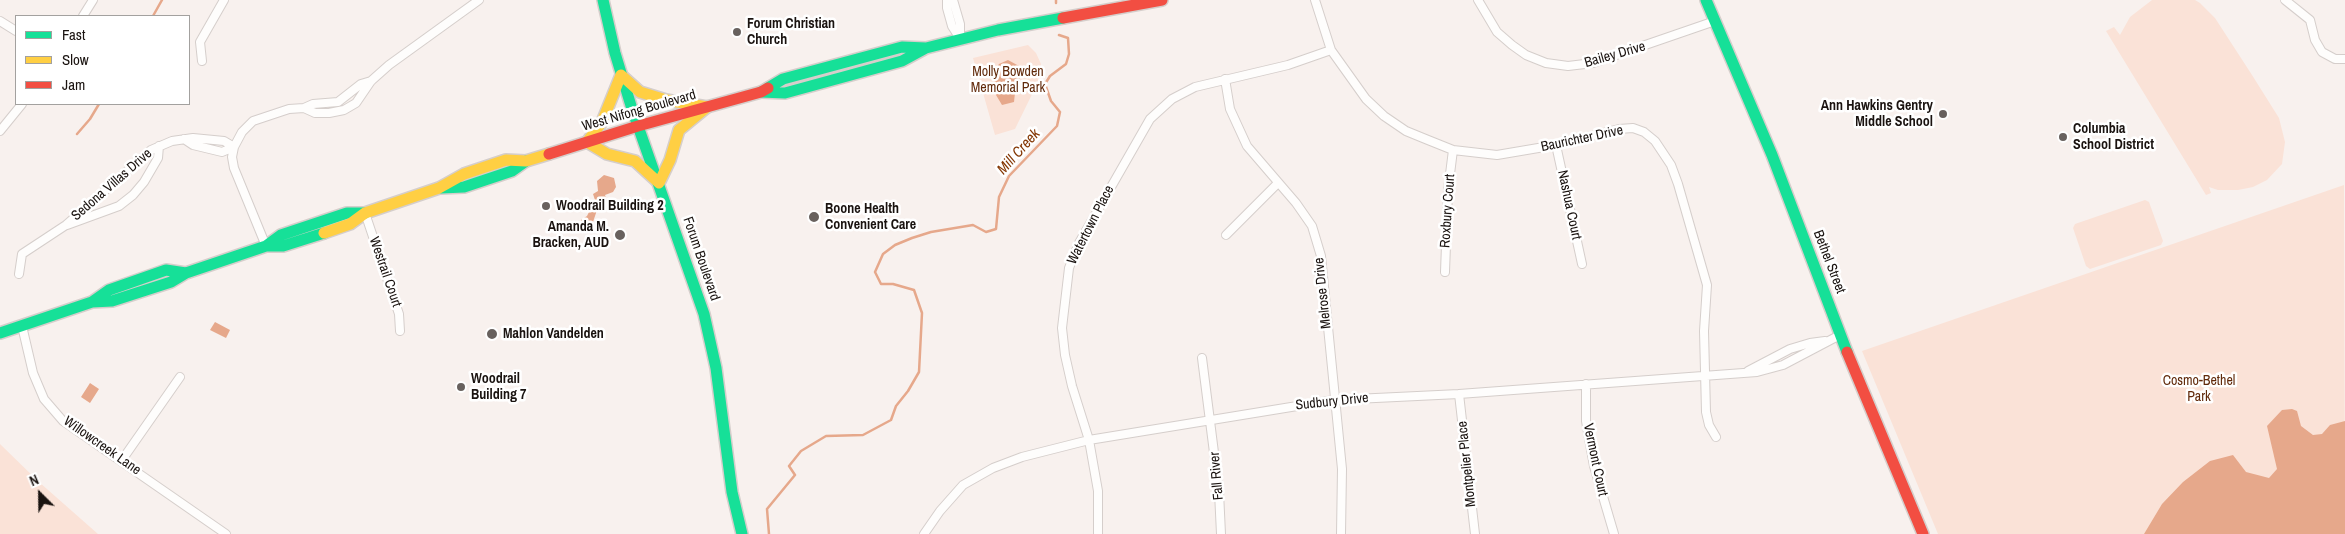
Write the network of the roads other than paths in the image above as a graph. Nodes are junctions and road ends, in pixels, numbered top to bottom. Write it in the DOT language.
graph roads {
  1 [pos="93,0"];
  2 [pos="224,0"];
  3 [pos="479,0"];
  4 [pos="603,0"];
  5 [pos="947,0"];
  6 [pos="952,0"];
  7 [pos="1162,0"];
  8 [pos="1315,0"];
  9 [pos="1478,0"];
  10 [pos="1706,0"];
  11 [pos="2284,0"];
  12 [pos="84,15"];
  13 [pos="0,21"];
  14 [pos="1715,21"];
  15 [pos="15,30"];
  16 [pos="960,40"];
  17 [pos="926,48"];
  18 [pos="1332,50"];
  19 [pos="875,53"];
  20 [pos="2345,59"];
  21 [pos="202,61"];
  22 [pos="621,75"];
  23 [pos="1226,79"];
  24 [pos="831,81"];
  25 [pos="761,92"];
  26 [pos="21,105"];
  27 [pos="707,107"];
  28 [pos="638,126"];
  29 [pos="0,131"];
  30 [pos="587,142"];
  31 [pos="159,146"];
  32 [pos="1556,146"];
  33 [pos="234,147"];
  34 [pos="1453,150"];
  35 [pos="659,183"];
  36 [pos="1278,183"];
  37 [pos="365,213"];
  38 [pos="66,226"];
  39 [pos="1226,235"];
  40 [pos="266,246"];
  41 [pos="1582,264"];
  42 [pos="1445,272"];
  43 [pos="18,274"];
  44 [pos="22,326"];
  45 [pos="400,331"];
  46 [pos="0,333"];
  47 [pos="1840,335"];
  48 [pos="1825,341"];
  49 [pos="1202,358"];
  50 [pos="1746,372"];
  51 [pos="1704,376"];
  52 [pos="180,377"];
  53 [pos="1586,384"];
  54 [pos="1459,394"];
  55 [pos="1334,400"];
  56 [pos="1211,418"];
  57 [pos="1716,437"];
  58 [pos="1090,440"];
  59 [pos="122,460"];
  60 [pos="226,534"];
  61 [pos="742,534"];
  62 [pos="924,534"];
  63 [pos="1098,534"];
  64 [pos="1220,534"];
  65 [pos="1342,534"];
  66 [pos="1475,534"];
  67 [pos="1614,534"];
  68 [pos="1923,534"];
  1 -- 12 [label="street"];
  2 -- 21 [label="street"];
  3 -- 33 [label="street"];
  4 -- 22 [label="main road, Forum Boulevard"];
  5 -- 16 [label="street"];
  6 -- 16 [label="street"];
  7 -- 16 [label="main road, West Nifong Boulevard"];
  8 -- 18 [label="street, Baurichter Drive"];
  9 -- 14 [label="street, Bailey Drive"];
  10 -- 14 [label="main road, Bethel Street"];
  11 -- 20 [label="street"];
  13 -- 15 [label="street"];
  14 -- 47 [label="main road, Bethel Street"];
  16 -- 17 [label="main road, West Nifong Boulevard"];
  17 -- 19 [label="main road, West Nifong Boulevard"];
  17 -- 24 [label="main road, West Nifong Boulevard"];
  18 -- 23 [label="street, Watertown Place"];
  18 -- 34 [label="street, Baurichter Drive"];
  19 -- 24 [label="main road"];
  19 -- 25 [label="main road, West Nifong Boulevard"];
  22 -- 27 [label="main road"];
  22 -- 28 [label="main road, Forum Boulevard"];
  22 -- 30 [label="main road"];
  23 -- 36 [label="street, Melrose Drive"];
  23 -- 58 [label="street, Watertown Place"];
  24 -- 25 [label="main road, West Nifong Boulevard"];
  25 -- 27 [label="main road, West Nifong Boulevard"];
  26 -- 29 [label="street"];
  27 -- 28 [label="main road, West Nifong Boulevard"];
  27 -- 35 [label="main road"];
  28 -- 30 [label="main road, West Nifong Boulevard"];
  28 -- 35 [label="main road, Forum Boulevard"];
  30 -- 35 [label="main road"];
  30 -- 37 [label="main road, West Nifong Boulevard"];
  31 -- 33 [label="street, Sedona Villas Drive"];
  31 -- 38 [label="street, Sedona Villas Drive"];
  31 -- 38 [label="street, Sedona Villas Drive"];
  32 -- 34 [label="street, Baurichter Drive"];
  32 -- 41 [label="street, Nashua Court"];
  32 -- 51 [label="street, Baurichter Drive"];
  33 -- 40 [label="street"];
  34 -- 42 [label="street, Roxbury Court"];
  35 -- 61 [label="main road, Forum Boulevard"];
  36 -- 39 [label="street"];
  36 -- 55 [label="street, Melrose Drive"];
  37 -- 40 [label="main road, West Nifong Boulevard"];
  37 -- 45 [label="street, Westrail Court"];
  38 -- 43 [label="street, Sedona Villas Drive"];
  40 -- 44 [label="main road, West Nifong Boulevard"];
  44 -- 46 [label="main road, West Nifong Boulevard"];
  44 -- 59 [label="street, Willowcreek Lane"];
  47 -- 48 [label="street, Sudbury Drive"];
  47 -- 68 [label="main road, Bethel Street"];
  48 -- 50 [label="street, Sudbury Drive"];
  48 -- 50 [label="street, Sudbury Drive"];
  49 -- 56 [label="street, Fall River"];
  50 -- 51 [label="street, Sudbury Drive"];
  51 -- 53 [label="street, Sudbury Drive"];
  51 -- 57 [label="street, Baurichter Drive"];
  52 -- 59 [label="street"];
  53 -- 54 [label="street, Sudbury Drive"];
  53 -- 67 [label="street, Vermont Court"];
  54 -- 55 [label="street, Sudbury Drive"];
  54 -- 66 [label="street, Montpelier Place"];
  55 -- 56 [label="street, Sudbury Drive"];
  55 -- 65 [label="street, Melrose Drive"];
  56 -- 58 [label="street, Sudbury Drive"];
  56 -- 64 [label="street, Fall River"];
  58 -- 62 [label="street, Sudbury Drive"];
  58 -- 63 [label="street, Watertown Place"];
  59 -- 60 [label="street, Willowcreek Lane"];
}
